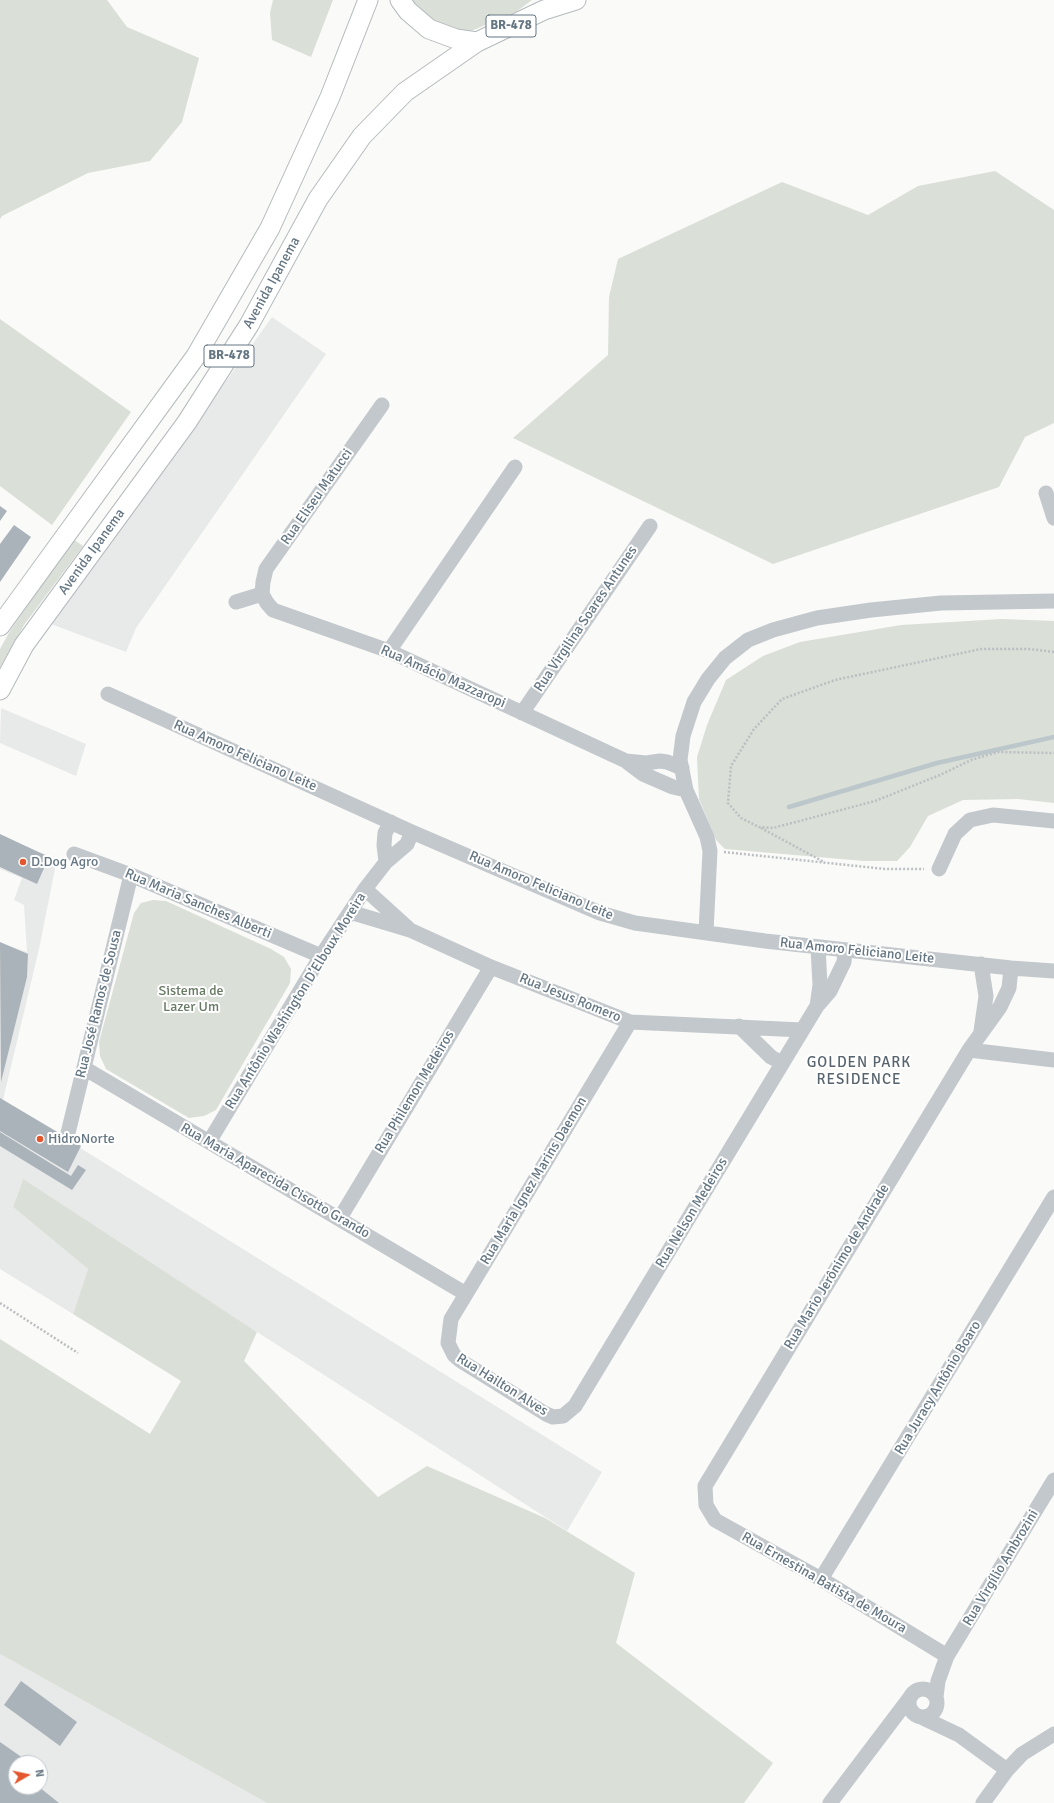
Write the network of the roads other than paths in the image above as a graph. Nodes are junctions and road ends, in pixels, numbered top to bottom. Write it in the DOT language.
graph roads {
  1 [pos="368,0"];
  2 [pos="400,0"];
  3 [pos="576,0"];
  4 [pos="547,5"];
  5 [pos="477,42"];
  6 [pos="382,405"];
  7 [pos="514,467"];
  8 [pos="1046,493"];
  9 [pos="1054,518"];
  10 [pos="650,526"];
  11 [pos="262,594"];
  12 [pos="1054,601"];
  13 [pos="236,602"];
  14 [pos="0,626"];
  15 [pos="389,651"];
  16 [pos="0,690"];
  17 [pos="108,694"];
  18 [pos="522,713"];
  19 [pos="683,736"];
  20 [pos="626,761"];
  21 [pos="668,762"];
  22 [pos="682,768"];
  23 [pos="686,790"];
  24 [pos="1054,820"];
  25 [pos="391,822"];
  26 [pos="412,832"];
  27 [pos="74,854"];
  28 [pos="386,862"];
  29 [pos="939,869"];
  30 [pos="130,875"];
  31 [pos="365,889"];
  32 [pos="350,912"];
  33 [pos="410,930"];
  34 [pos="706,932"];
  35 [pos="818,947"];
  36 [pos="845,950"];
  37 [pos="321,956"];
  38 [pos="981,964"];
  39 [pos="490,967"];
  40 [pos="1011,968"];
  41 [pos="1054,971"];
  42 [pos="817,1006"];
  43 [pos="630,1022"];
  44 [pos="739,1026"];
  45 [pos="802,1030"];
  46 [pos="980,1032"];
  47 [pos="969,1050"];
  48 [pos="1054,1060"];
  49 [pos="782,1063"];
  50 [pos="84,1068"];
  51 [pos="68,1133"];
  52 [pos="209,1142"];
  53 [pos="1054,1197"];
  54 [pos="340,1218"];
  55 [pos="466,1294"];
  56 [pos="448,1343"];
  57 [pos="563,1416"];
  58 [pos="1054,1480"];
  59 [pos="706,1505"];
  60 [pos="821,1579"];
  61 [pos="947,1656"];
  62 [pos="912,1694"];
  63 [pos="936,1699"];
  64 [pos="922,1717"];
  65 [pos="1054,1734"];
  66 [pos="959,1735"];
  67 [pos="880,1736"];
  68 [pos="1054,1745"];
  69 [pos="1025,1751"];
  70 [pos="1007,1770"];
  71 [pos="830,1803"];
  72 [pos="983,1803"];
  1 -- 14 [label="main road, Avenida Ipanema / BR-478"];
  2 -- 5 [label="main road"];
  3 -- 4 [label="main road, Avenida Ipanema"];
  4 -- 5 [label="main road, Avenida Ipanema / BR-478"];
  5 -- 16 [label="main road, Avenida Ipanema / BR-478"];
  6 -- 11 [label="street, Rua Eliseu Matucci"];
  7 -- 15 [label="street"];
  8 -- 9 [label="street"];
  10 -- 18 [label="street, Rua Virgilina Soares Antunes"];
  11 -- 13 [label="street"];
  11 -- 15 [label="street, Rua Amácio Mazzaropi"];
  12 -- 19 [label="street"];
  15 -- 18 [label="street, Rua Amácio Mazzaropi"];
  17 -- 25 [label="street, Rua Amoro Feliciano Leite"];
  18 -- 20 [label="street, Rua Amácio Mazzaropi"];
  19 -- 21 [label="street"];
  19 -- 22 [label="street"];
  20 -- 21 [label="street, Rua Amácio Mazzaropi"];
  20 -- 23 [label="street, Rua Amácio Mazzaropi"];
  21 -- 22 [label="street, Rua Amácio Mazzaropi"];
  22 -- 23 [label="street"];
  23 -- 34 [label="street"];
  24 -- 29 [label="street"];
  25 -- 26 [label="street, Rua Amoro Feliciano Leite"];
  25 -- 28 [label="street"];
  26 -- 28 [label="street, Rua Antônio Washington D’Elboux Moreira"];
  26 -- 34 [label="street, Rua Amoro Feliciano Leite"];
  27 -- 30 [label="street, Rua Maria Sanches Alberti"];
  28 -- 31 [label="street, Rua Antônio Washington D’Elboux Moreira"];
  30 -- 37 [label="street, Rua Maria Sanches Alberti"];
  30 -- 50 [label="street, Rua José Ramos de Sousa"];
  31 -- 32 [label="street, Rua Antônio Washington D’Elboux Moreira"];
  31 -- 33 [label="street, Rua Jesus Romero"];
  32 -- 33 [label="street, Rua Jesus Romero"];
  32 -- 37 [label="street, Rua Antônio Washington D’Elboux Moreira"];
  33 -- 39 [label="street, Rua Jesus Romero"];
  34 -- 35 [label="street, Rua Amoro Feliciano Leite"];
  35 -- 36 [label="street, Rua Amoro Feliciano Leite"];
  35 -- 42 [label="street, Rua Nelson Medeiros"];
  36 -- 38 [label="street, Rua Amoro Feliciano Leite"];
  36 -- 42 [label="street, Rua Nelson Medeiros"];
  37 -- 52 [label="street, Rua Antônio Washington D’Elboux Moreira"];
  38 -- 40 [label="street, Rua Amoro Feliciano Leite"];
  38 -- 46 [label="street, Rua Mario Jerônimo de Andrade"];
  39 -- 43 [label="street, Rua Jesus Romero"];
  39 -- 54 [label="street, Rua Philemon Medeiros"];
  40 -- 41 [label="street, Rua Amoro Feliciano Leite"];
  40 -- 46 [label="street, Rua Mario Jerônimo de Andrade"];
  42 -- 45 [label="street, Rua Nelson Medeiros"];
  43 -- 44 [label="street, Rua Jesus Romero"];
  43 -- 55 [label="street, Rua Maria Ignez Marins Daemon"];
  44 -- 45 [label="street, Rua Jesus Romero"];
  44 -- 49 [label="street"];
  45 -- 49 [label="street, Rua Nelson Medeiros"];
  46 -- 47 [label="street, Rua Mario Jerônimo de Andrade"];
  47 -- 48 [label="street"];
  47 -- 59 [label="street, Rua Mario Jerônimo de Andrade"];
  49 -- 57 [label="street, Rua Nelson Medeiros"];
  50 -- 51 [label="street, Rua José Ramos de Sousa"];
  50 -- 52 [label="street, Rua Maria Aparecida Cisotto Grando"];
  52 -- 54 [label="street, Rua Maria Aparecida Cisotto Grando"];
  53 -- 60 [label="street, Rua Juracy Antônio Boaro"];
  54 -- 55 [label="street, Rua Maria Aparecida Cisotto Grando"];
  55 -- 56 [label="street, Rua Maria Ignez Marins Daemon"];
  56 -- 57 [label="street, Rua Hailton Alves"];
  58 -- 61 [label="street, Rua Virgílio Ambrozini"];
  59 -- 60 [label="street, Rua Ernestina Batista de Moura"];
  60 -- 61 [label="street, Rua Ernestina Batista de Moura"];
  61 -- 62 [label="street, Rua Virgílio Ambrozini"];
  61 -- 63 [label="street, Rua Virgílio Ambrozini"];
  62 -- 63 [label="street"];
  62 -- 64 [label="street"];
  62 -- 67 [label="street, Rua Virgílio Ambrozini"];
  63 -- 64 [label="street"];
  63 -- 66 [label="street"];
  64 -- 66 [label="street"];
  64 -- 67 [label="street, Rua Virgílio Ambrozini"];
  65 -- 69 [label="street"];
  66 -- 70 [label="street"];
  67 -- 71 [label="street, Rua Virgílio Ambrozini"];
  68 -- 69 [label="street"];
  69 -- 70 [label="street"];
  70 -- 72 [label="street"];
}
